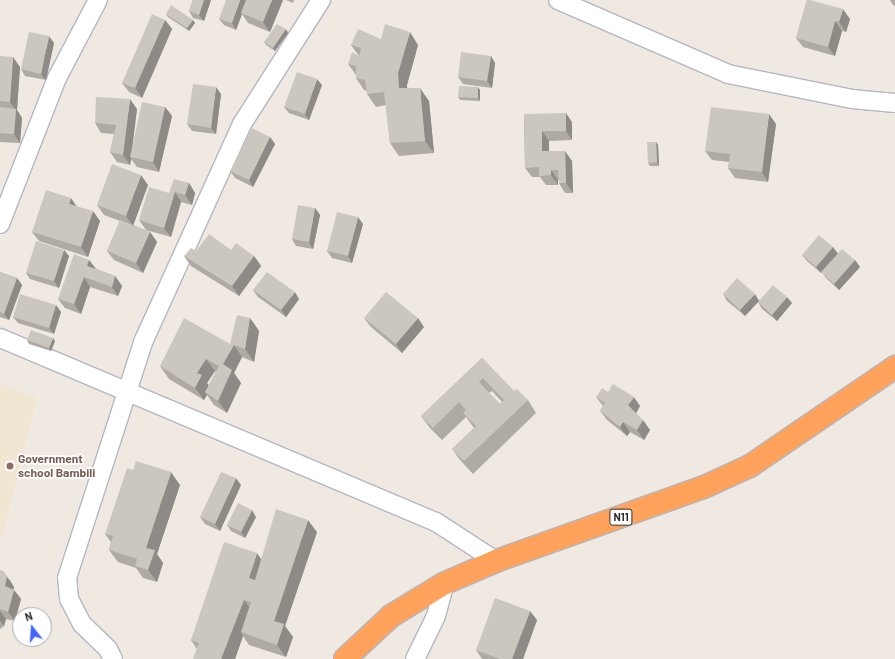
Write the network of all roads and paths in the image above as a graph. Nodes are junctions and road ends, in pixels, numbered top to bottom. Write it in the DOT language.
graph roads {
  1 [pos="98,0"];
  2 [pos="321,0"];
  3 [pos="558,0"];
  4 [pos="895,103"];
  5 [pos="0,224"];
  6 [pos="0,338"];
  7 [pos="895,367"];
  8 [pos="130,392"];
  9 [pos="496,561"];
  10 [pos="446,583"];
  11 [pos="113,659"];
  12 [pos="345,659"];
  13 [pos="415,659"];
  1 -- 5 [label="street"];
  2 -- 8 [label="street"];
  3 -- 4 [label="street"];
  6 -- 8 [label="street"];
  7 -- 9 [label="highway, N11"];
  8 -- 9 [label="street"];
  8 -- 11 [label="street"];
  9 -- 10 [label="highway, N11"];
  10 -- 12 [label="highway, N11"];
  10 -- 13 [label="street"];
}
